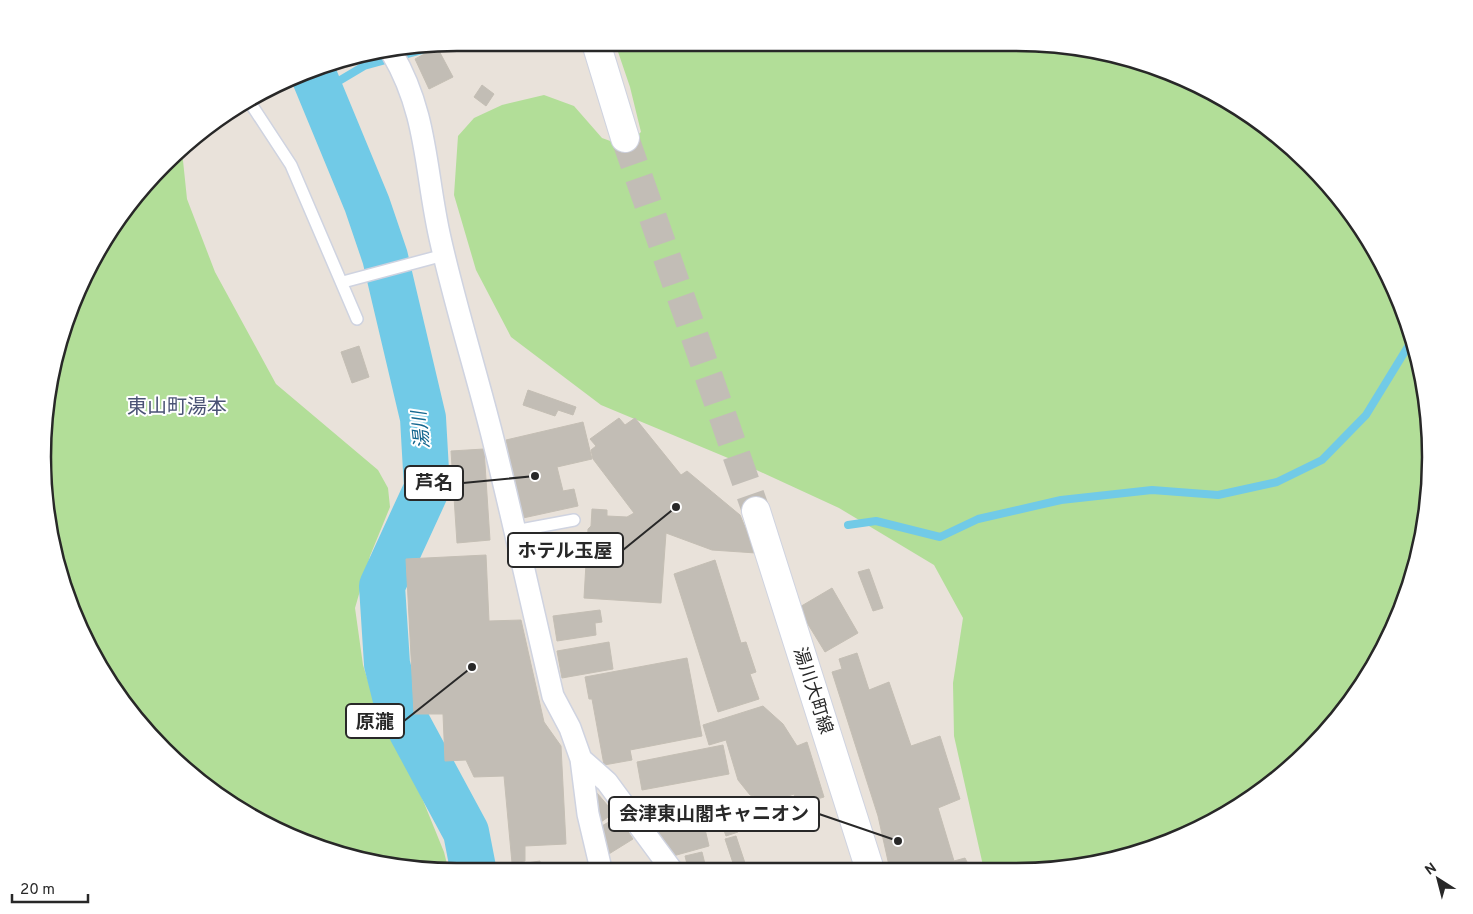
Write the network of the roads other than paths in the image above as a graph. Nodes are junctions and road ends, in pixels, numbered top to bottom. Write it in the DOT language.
graph roads {
  1 [pos="599,51"];
  2 [pos="394,57"];
  3 [pos="252,107"];
  4 [pos="625,138"];
  5 [pos="444,255"];
  6 [pos="343,282"];
  7 [pos="357,319"];
  8 [pos="756,511"];
  9 [pos="574,520"];
  10 [pos="515,531"];
  11 [pos="581,759"];
  12 [pos="600,863"];
  13 [pos="667,863"];
  14 [pos="868,863"];
  1 -- 4 [label="main road"];
  2 -- 5 [label="street"];
  3 -- 6 [label="lane"];
  5 -- 6 [label="lane"];
  5 -- 10 [label="street"];
  6 -- 7 [label="lane"];
  8 -- 14 [label="main road, 湯川大町線"];
  9 -- 10 [label="lane"];
  10 -- 11 [label="street"];
  11 -- 12 [label="street"];
  11 -- 13 [label="street"];
}
